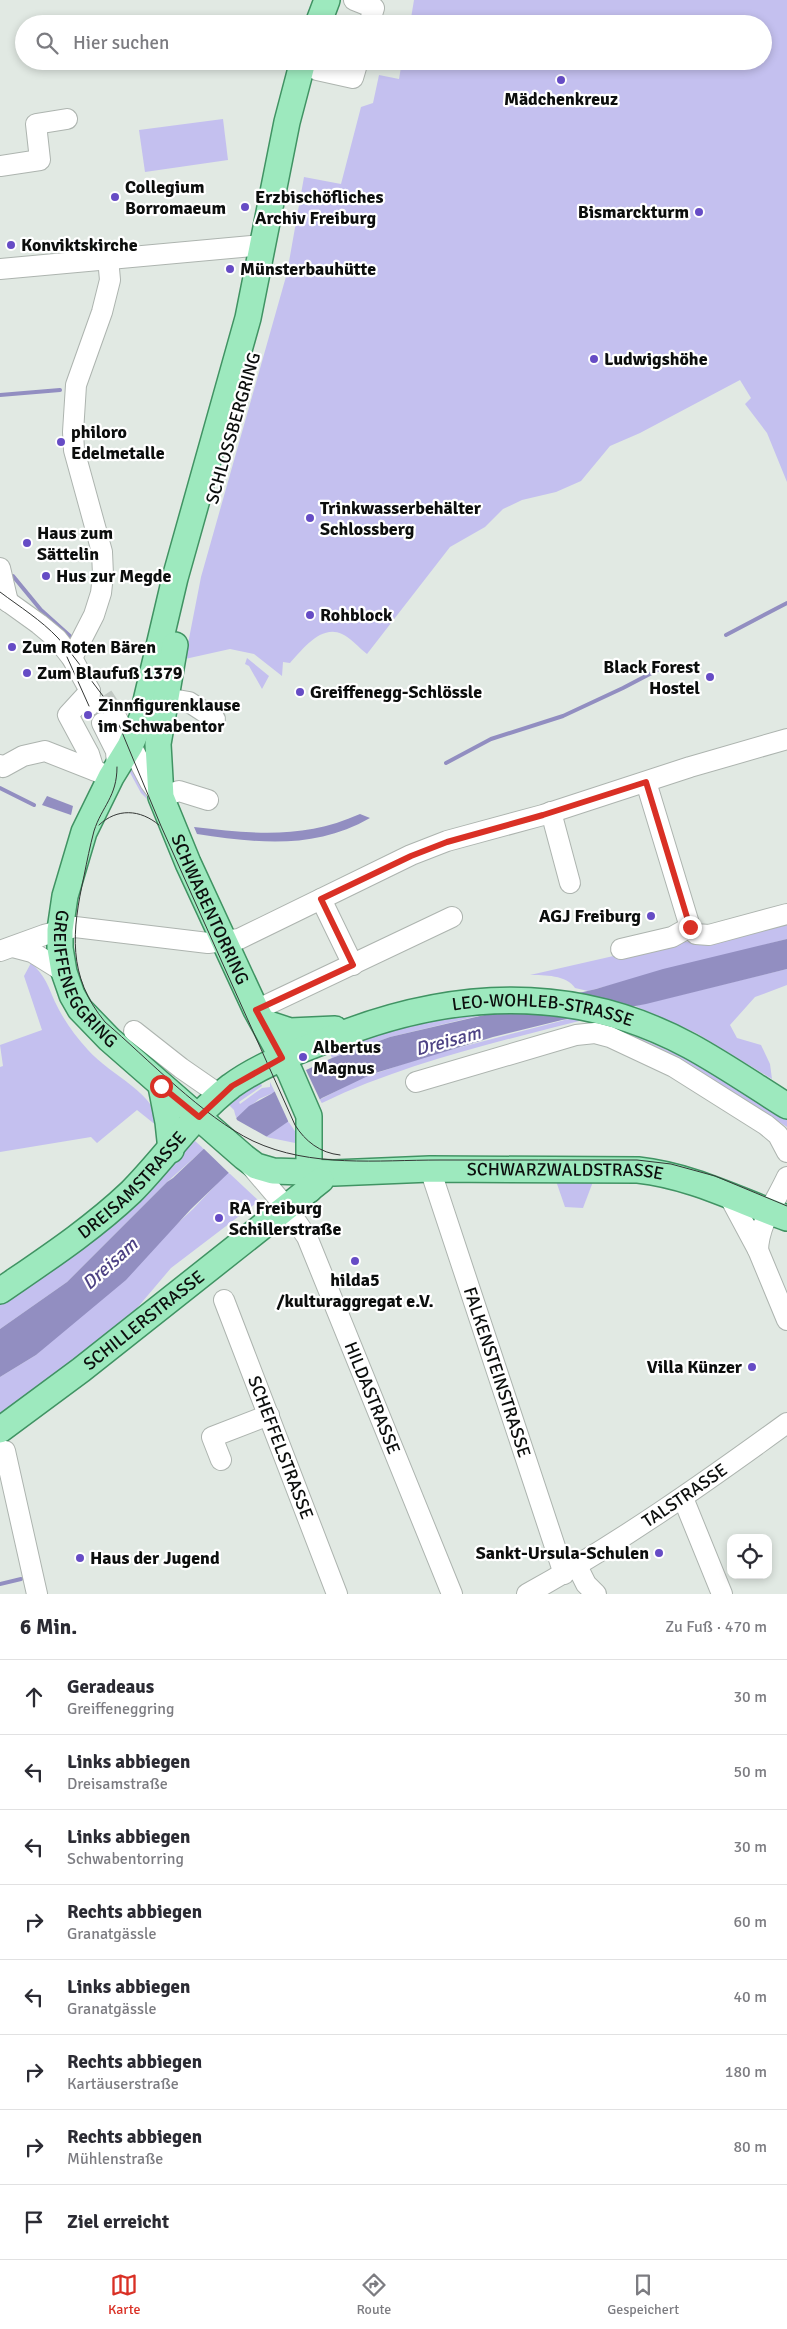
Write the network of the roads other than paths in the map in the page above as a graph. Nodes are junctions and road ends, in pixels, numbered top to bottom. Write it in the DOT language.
graph roads {
  1 [pos="327,0"];
  2 [pos="344,0"];
  3 [pos="354,0"];
  4 [pos="321,15"];
  5 [pos="338,15"];
  6 [pos="372,15"];
  7 [pos="311,70"];
  8 [pos="313,70"];
  9 [pos="331,70"];
  10 [pos="355,70"];
  11 [pos="67,119"];
  12 [pos="0,166"];
  13 [pos="263,245"];
  14 [pos="108,258"];
  15 [pos="0,269"];
  16 [pos="0,568"];
  17 [pos="4,599"];
  18 [pos="72,658"];
  19 [pos="166,698"];
  20 [pos="215,719"];
  21 [pos="122,725"];
  22 [pos="787,740"];
  23 [pos="0,765"];
  24 [pos="107,771"];
  25 [pos="646,782"];
  26 [pos="208,800"];
  27 [pos="164,804"];
  28 [pos="551,812"];
  29 [pos="570,883"];
  30 [pos="321,899"];
  31 [pos="787,914"];
  32 [pos="452,917"];
  33 [pos="690,927"];
  34 [pos="60,930"];
  35 [pos="225,942"];
  36 [pos="7,949"];
  37 [pos="621,949"];
  38 [pos="353,965"];
  39 [pos="64,972"];
  40 [pos="259,1016"];
  41 [pos="363,1026"];
  42 [pos="134,1031"];
  43 [pos="286,1065"];
  44 [pos="416,1082"];
  45 [pos="161,1086"];
  46 [pos="220,1095"];
  47 [pos="787,1106"];
  48 [pos="205,1123"];
  49 [pos="171,1150"];
  50 [pos="787,1152"];
  51 [pos="252,1165"];
  52 [pos="430,1169"];
  53 [pos="787,1177"];
  54 [pos="309,1181"];
  55 [pos="728,1194"];
  56 [pos="286,1206"];
  57 [pos="778,1215"];
  58 [pos="758,1250"];
  59 [pos="0,1291"];
  60 [pos="224,1300"];
  61 [pos="787,1320"];
  62 [pos="269,1415"];
  63 [pos="787,1423"];
  64 [pos="2,1444"];
  65 [pos="221,1460"];
  66 [pos="683,1498"];
  67 [pos="570,1570"];
  68 [pos="37,1594"];
  69 [pos="337,1594"];
  70 [pos="452,1594"];
  71 [pos="527,1594"];
  72 [pos="596,1594"];
  73 [pos="722,1594"];
  1 -- 4 [label="main road"];
  2 -- 5 [label="main road"];
  3 -- 6 [label="street"];
  7 -- 13 [label="main road, SCHLOSSBERGRING"];
  8 -- 19 [label="main road, SCHLOSSBERGRING"];
  9 -- 10 [label="street"];
  11 -- 12 [label="street"];
  13 -- 14 [label="street"];
  13 -- 21 [label="main road, SCHLOSSBERGRING"];
  14 -- 15 [label="street"];
  14 -- 18 [label="street"];
  16 -- 17 [label="street"];
  17 -- 18 [label="street"];
  18 -- 24 [label="street"];
  19 -- 20 [label="street"];
  19 -- 27 [label="main road, SCHLOSSBERGRING"];
  21 -- 24 [label="main road, SCHLOSSBERGRING"];
  21 -- 24 [label="street"];
  21 -- 27 [label="street"];
  22 -- 25 [label="street"];
  23 -- 24 [label="street"];
  24 -- 34 [label="main road, GREIFFENEGGRING"];
  25 -- 28 [label="street"];
  25 -- 33 [label="street"];
  26 -- 27 [label="street"];
  27 -- 35 [label="main road, SCHWABENTORRING"];
  28 -- 29 [label="street"];
  28 -- 30 [label="street"];
  30 -- 35 [label="street"];
  30 -- 38 [label="street"];
  31 -- 33 [label="street"];
  32 -- 38 [label="street"];
  33 -- 37 [label="street"];
  34 -- 35 [label="street"];
  34 -- 36 [label="street"];
  34 -- 39 [label="main road, GREIFFENEGGRING"];
  35 -- 40 [label="main road, SCHWABENTORRING"];
  36 -- 39 [label="street"];
  38 -- 40 [label="street"];
  39 -- 45 [label="main road, GREIFFENEGGRING"];
  40 -- 41 [label="main road"];
  40 -- 43 [label="main road, SCHWABENTORRING"];
  41 -- 43 [label="main road, LEO-WOHLEB-STRASSE"];
  41 -- 47 [label="main road, LEO-WOHLEB-STRASSE"];
  42 -- 46 [label="street"];
  43 -- 46 [label="main road, DREISAMSTRASSE"];
  43 -- 54 [label="main road, SCHWABENTORRING"];
  44 -- 50 [label="street"];
  45 -- 48 [label="main road, GREIFFENEGGRING"];
  45 -- 49 [label="main road"];
  46 -- 48 [label="main road, DREISAMSTRASSE"];
  48 -- 49 [label="main road, DREISAMSTRASSE"];
  48 -- 51 [label="main road, GREIFFENEGGRING"];
  49 -- 59 [label="main road, DREISAMSTRASSE"];
  51 -- 54 [label="main road, SCHWARZWALDSTRASSE"];
  51 -- 56 [label="street, HILDASTRASSE"];
  52 -- 54 [label="main road, SCHWARZWALDSTRASSE"];
  52 -- 55 [label="main road, SCHWARZWALDSTRASSE"];
  52 -- 67 [label="street, FALKENSTEINSTRASSE"];
  53 -- 57 [label="street"];
  54 -- 56 [label="main road"];
  55 -- 57 [label="main road, SCHWARZWALDSTRASSE"];
  55 -- 58 [label="street"];
  56 -- 64 [label="main road, SCHILLERSTRASSE"];
  56 -- 70 [label="street, HILDASTRASSE"];
  57 -- 58 [label="street"];
  58 -- 61 [label="street"];
  60 -- 62 [label="street, SCHEFFELSTRASSE"];
  62 -- 65 [label="street"];
  62 -- 69 [label="street, SCHEFFELSTRASSE"];
  63 -- 66 [label="street, TALSTRASSE"];
  64 -- 68 [label="street"];
  66 -- 67 [label="street, TALSTRASSE"];
  66 -- 73 [label="street"];
  67 -- 71 [label="street, TALSTRASSE"];
  67 -- 72 [label="street, FALKENSTEINSTRASSE"];
}
